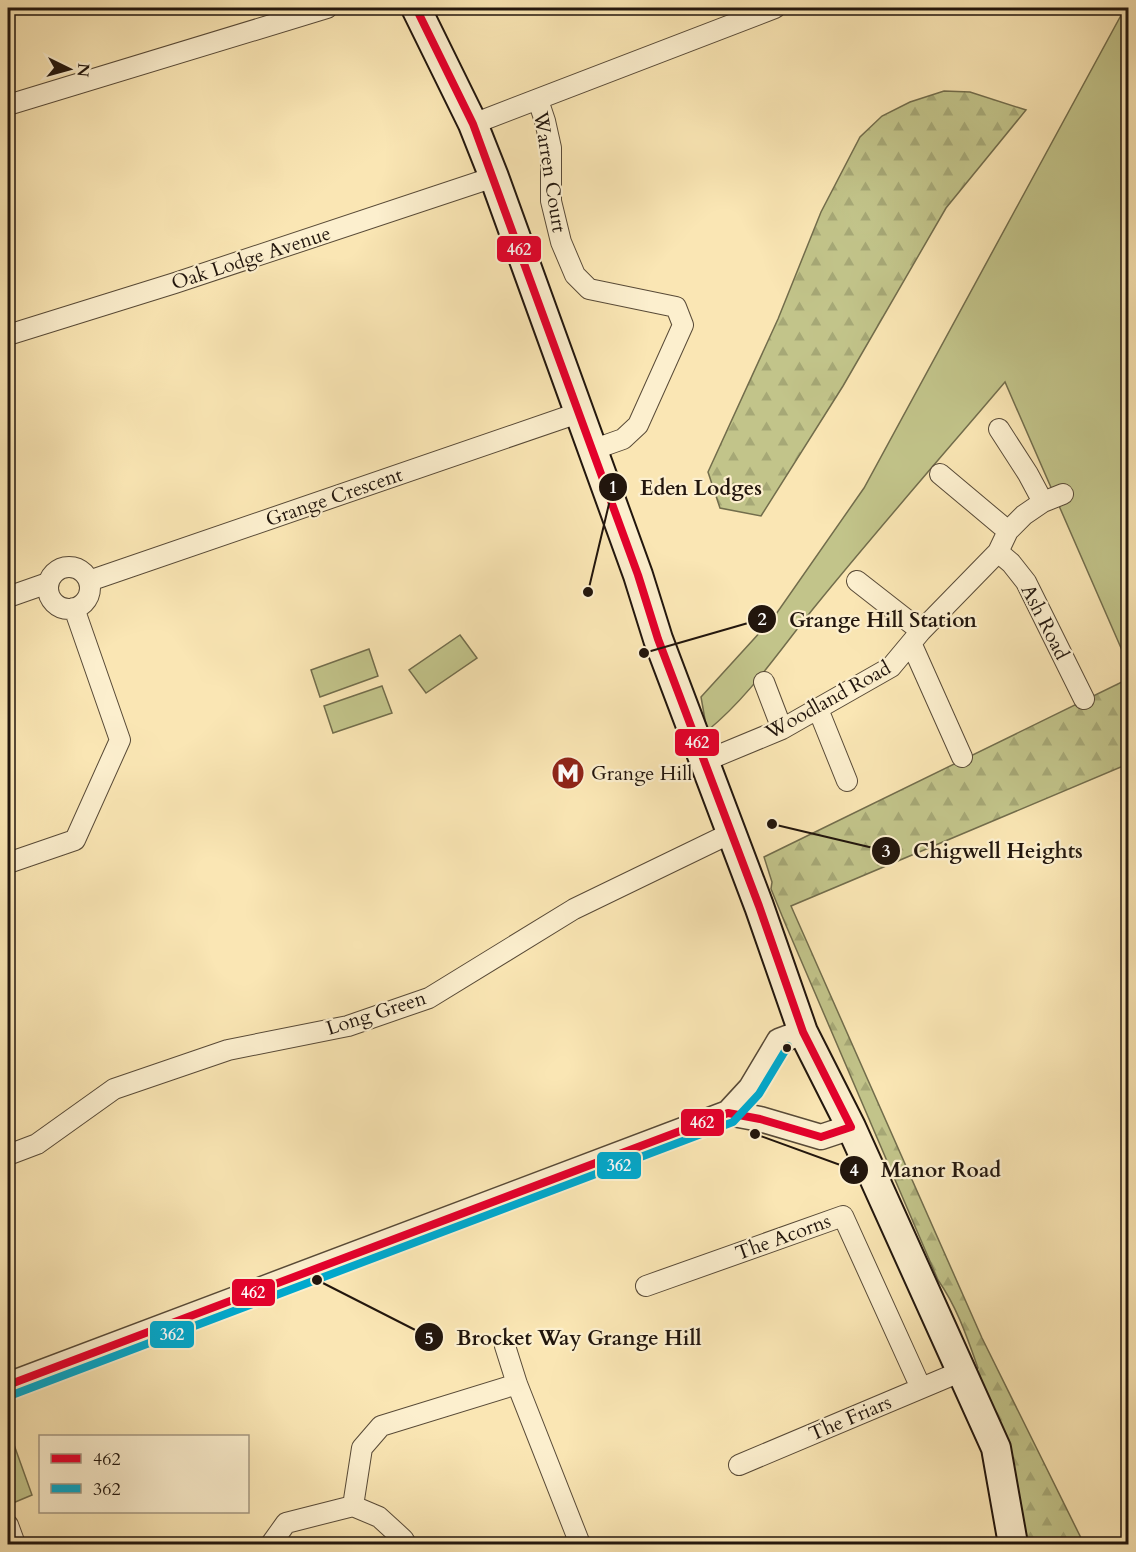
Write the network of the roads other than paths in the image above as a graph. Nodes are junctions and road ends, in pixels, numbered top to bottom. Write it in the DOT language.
graph roads {
  1 [pos="327,8"];
  2 [pos="416,8"];
  3 [pos="775,8"];
  4 [pos="538,100"];
  5 [pos="8,105"];
  6 [pos="473,124"];
  7 [pos="494,177"];
  8 [pos="8,335"];
  9 [pos="578,412"];
  10 [pos="999,429"];
  11 [pos="592,450"];
  12 [pos="940,474"];
  13 [pos="1063,494"];
  14 [pos="1043,502"];
  15 [pos="1008,531"];
  16 [pos="998,552"];
  17 [pos="89,581"];
  18 [pos="857,581"];
  19 [pos="48,583"];
  20 [pos="8,597"];
  21 [pos="74,608"];
  22 [pos="916,638"];
  23 [pos="764,682"];
  24 [pos="1084,699"];
  25 [pos="818,709"];
  26 [pos="782,729"];
  27 [pos="962,757"];
  28 [pos="705,760"];
  29 [pos="847,780"];
  30 [pos="731,833"];
  31 [pos="8,863"];
  32 [pos="803,1032"];
  33 [pos="728,1113"];
  34 [pos="851,1127"];
  35 [pos="8,1155"];
  36 [pos="646,1286"];
  37 [pos="505,1346"];
  38 [pos="962,1371"];
  39 [pos="517,1384"];
  40 [pos="8,1385"];
  41 [pos="921,1388"];
  42 [pos="739,1466"];
  43 [pos="352,1506"];
  44 [pos="8,1525"];
  45 [pos="15,1545"];
  46 [pos="271,1545"];
  47 [pos="406,1545"];
  48 [pos="580,1545"];
  49 [pos="1013,1545"];
  1 -- 5 [label="street"];
  2 -- 6 [label="main road"];
  3 -- 4 [label="street"];
  4 -- 6 [label="street"];
  4 -- 11 [label="street, Warren Court"];
  6 -- 7 [label="main road"];
  7 -- 8 [label="street, Oak Lodge Avenue"];
  7 -- 9 [label="main road"];
  9 -- 11 [label="main road"];
  9 -- 17 [label="street, Grange Crescent"];
  10 -- 14 [label="street"];
  11 -- 28 [label="main road"];
  12 -- 15 [label="street"];
  13 -- 14 [label="street, Woodland Road"];
  14 -- 15 [label="street, Woodland Road"];
  15 -- 16 [label="street, Woodland Road"];
  16 -- 22 [label="street, Woodland Road"];
  16 -- 24 [label="street, Ash Road"];
  17 -- 19 [label="street"];
  17 -- 21 [label="street"];
  18 -- 22 [label="street"];
  19 -- 20 [label="street"];
  19 -- 21 [label="street"];
  21 -- 31 [label="street"];
  22 -- 25 [label="street, Woodland Road"];
  22 -- 27 [label="street"];
  23 -- 26 [label="street"];
  25 -- 26 [label="street, Woodland Road"];
  25 -- 29 [label="street"];
  26 -- 28 [label="street, Woodland Road"];
  28 -- 30 [label="main road"];
  30 -- 32 [label="main road"];
  30 -- 35 [label="street, Long Green"];
  32 -- 33 [label="street"];
  32 -- 34 [label="main road"];
  33 -- 34 [label="street"];
  33 -- 40 [label="street"];
  34 -- 38 [label="main road"];
  36 -- 41 [label="street, The Acorns"];
  37 -- 39 [label="street"];
  38 -- 41 [label="street, The Friars"];
  38 -- 49 [label="main road"];
  39 -- 43 [label="street"];
  39 -- 48 [label="street"];
  41 -- 42 [label="street, The Friars"];
  43 -- 46 [label="street"];
  43 -- 47 [label="street"];
  44 -- 45 [label="street"];
}
